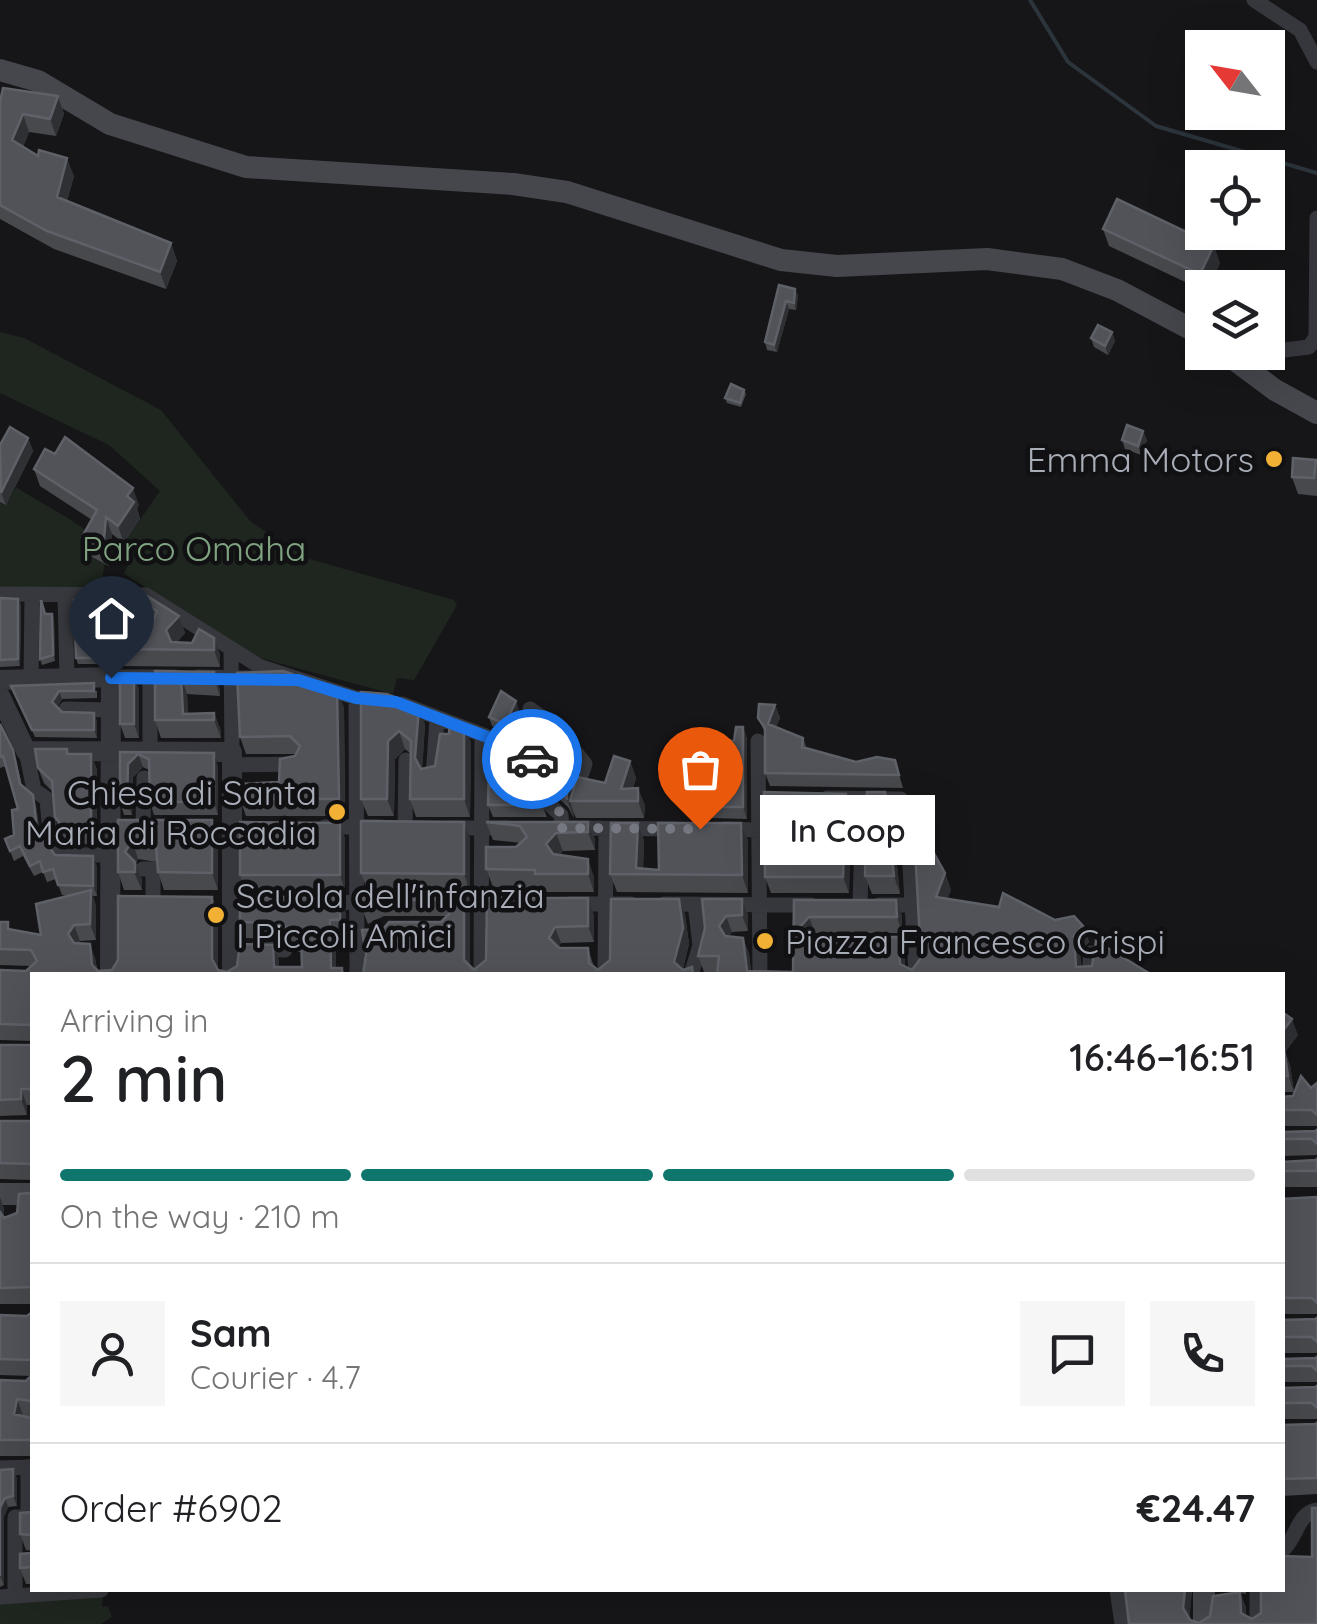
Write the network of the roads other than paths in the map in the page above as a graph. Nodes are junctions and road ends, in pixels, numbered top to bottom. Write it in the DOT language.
graph roads {
  1 [pos="1264,3"];
  2 [pos="1317,62"];
  3 [pos="0,70"];
  4 [pos="1317,218"];
  5 [pos="1185,326"];
  6 [pos="1285,350"];
  7 [pos="1249,370"];
  8 [pos="1317,413"];
  9 [pos="0,594"];
  10 [pos="32,594"];
  11 [pos="65,594"];
  12 [pos="110,595"];
  13 [pos="198,628"];
  14 [pos="232,649"];
  15 [pos="192,650"];
  16 [pos="150,677"];
  17 [pos="232,677"];
  18 [pos="67,678"];
  19 [pos="111,678"];
  20 [pos="31,679"];
  21 [pos="0,680"];
  22 [pos="298,680"];
  23 [pos="0,696"];
  24 [pos="356,698"];
  25 [pos="66,709"];
  26 [pos="530,709"];
  27 [pos="111,710"];
  28 [pos="437,719"];
  29 [pos="482,738"];
  30 [pos="758,742"];
  31 [pos="26,751"];
  32 [pos="111,752"];
  33 [pos="150,752"];
  34 [pos="534,755"];
  35 [pos="232,759"];
  36 [pos="406,760"];
  37 [pos="295,764"];
  38 [pos="434,777"];
  39 [pos="144,778"];
  40 [pos="758,797"];
  41 [pos="776,798"];
  42 [pos="810,798"];
  43 [pos="863,798"];
  44 [pos="704,810"];
  45 [pos="111,826"];
  46 [pos="143,826"];
  47 [pos="161,826"];
  48 [pos="303,827"];
  49 [pos="356,827"];
  50 [pos="406,828"];
  51 [pos="482,828"];
  52 [pos="546,828"];
  53 [pos="606,829"];
  54 [pos="700,829"];
  55 [pos="759,830"];
  56 [pos="110,855"];
  57 [pos="143,869"];
  58 [pos="133,902"];
  59 [pos="173,902"];
  60 [pos="301,902"];
  61 [pos="357,903"];
  62 [pos="392,903"];
  63 [pos="428,903"];
  64 [pos="481,903"];
  65 [pos="516,904"];
  66 [pos="552,904"];
  67 [pos="605,904"];
  68 [pos="695,904"];
  69 [pos="760,904"];
  70 [pos="820,905"];
  71 [pos="840,905"];
  72 [pos="860,905"];
  73 [pos="913,905"];
  74 [pos="143,920"];
  75 [pos="736,942"];
  76 [pos="760,942"];
  77 [pos="232,948"];
  78 [pos="285,950"];
  79 [pos="605,952"];
  80 [pos="586,953"];
  81 [pos="1092,953"];
  82 [pos="109,972"];
  83 [pos="232,972"];
  84 [pos="357,972"];
  85 [pos="481,972"];
  86 [pos="605,972"];
  87 [pos="692,972"];
  88 [pos="760,972"];
  89 [pos="916,972"];
  90 [pos="1089,972"];
  91 [pos="30,1467"];
  92 [pos="0,1468"];
  93 [pos="1317,1510"];
  94 [pos="1285,1549"];
  95 [pos="30,1560"];
  96 [pos="15,1561"];
  97 [pos="60,1592"];
  98 [pos="1117,1592"];
  99 [pos="1257,1592"];
  100 [pos="8,1597"];
  101 [pos="1209,1597"];
  102 [pos="1122,1624"];
  103 [pos="1204,1624"];
  104 [pos="1257,1624"];
  1 -- 2 [label="street"];
  3 -- 5 [label="main road"];
  4 -- 6 [label="street"];
  7 -- 8 [label="main road"];
  9 -- 10 [label="street"];
  10 -- 11 [label="street"];
  10 -- 20 [label="street"];
  11 -- 12 [label="street"];
  11 -- 18 [label="street"];
  12 -- 13 [label="street"];
  12 -- 19 [label="street"];
  13 -- 14 [label="street"];
  13 -- 15 [label="street"];
  14 -- 17 [label="street"];
  14 -- 22 [label="street"];
  16 -- 17 [label="street"];
  16 -- 19 [label="street"];
  16 -- 33 [label="street"];
  17 -- 22 [label="street"];
  17 -- 35 [label="street"];
  18 -- 19 [label="street"];
  18 -- 20 [label="street"];
  19 -- 27 [label="street"];
  20 -- 21 [label="street"];
  22 -- 24 [label="street"];
  23 -- 31 [label="street"];
  24 -- 28 [label="street"];
  24 -- 49 [label="street"];
  25 -- 27 [label="street"];
  26 -- 34 [label="street"];
  27 -- 32 [label="street"];
  28 -- 29 [label="street"];
  28 -- 38 [label="street"];
  29 -- 34 [label="street"];
  29 -- 51 [label="street"];
  30 -- 40 [label="street"];
  31 -- 32 [label="street"];
  31 -- 56 [label="street"];
  32 -- 33 [label="street"];
  32 -- 45 [label="street"];
  33 -- 35 [label="street"];
  34 -- 52 [label="street"];
  35 -- 37 [label="street"];
  35 -- 77 [label="street"];
  36 -- 50 [label="street"];
  39 -- 46 [label="street"];
  40 -- 41 [label="street"];
  40 -- 55 [label="street"];
  42 -- 43 [label="street"];
  43 -- 72 [label="street"];
  43 -- 73 [label="street"];
  44 -- 54 [label="street"];
  45 -- 46 [label="street"];
  45 -- 56 [label="street"];
  46 -- 47 [label="street"];
  48 -- 49 [label="street"];
  49 -- 50 [label="street"];
  49 -- 61 [label="street"];
  50 -- 51 [label="street"];
  51 -- 52 [label="street"];
  51 -- 64 [label="street"];
  52 -- 53 [label="street"];
  53 -- 54 [label="street"];
  53 -- 67 [label="street"];
  54 -- 55 [label="street"];
  55 -- 69 [label="street"];
  56 -- 58 [label="street"];
  57 -- 58 [label="street"];
  58 -- 59 [label="street"];
  58 -- 74 [label="street"];
  58 -- 82 [label="street"];
  60 -- 61 [label="street"];
  61 -- 62 [label="street"];
  61 -- 84 [label="street"];
  63 -- 64 [label="street"];
  64 -- 65 [label="street"];
  64 -- 85 [label="street"];
  66 -- 67 [label="street"];
  67 -- 68 [label="street"];
  67 -- 79 [label="street"];
  68 -- 69 [label="street"];
  68 -- 87 [label="street"];
  69 -- 70 [label="street"];
  69 -- 76 [label="street"];
  71 -- 72 [label="street"];
  72 -- 73 [label="street"];
  73 -- 89 [label="street"];
  75 -- 76 [label="street"];
  76 -- 88 [label="street"];
  77 -- 78 [label="street"];
  77 -- 83 [label="street"];
  79 -- 80 [label="street"];
  79 -- 86 [label="street"];
  81 -- 90 [label="street"];
  91 -- 92 [label="street"];
  91 -- 96 [label="street"];
  93 -- 94 [label="street"];
  95 -- 96 [label="street"];
  96 -- 100 [label="street"];
  97 -- 100 [label="street"];
  98 -- 102 [label="street"];
  99 -- 104 [label="street"];
  101 -- 103 [label="main road"];
}
